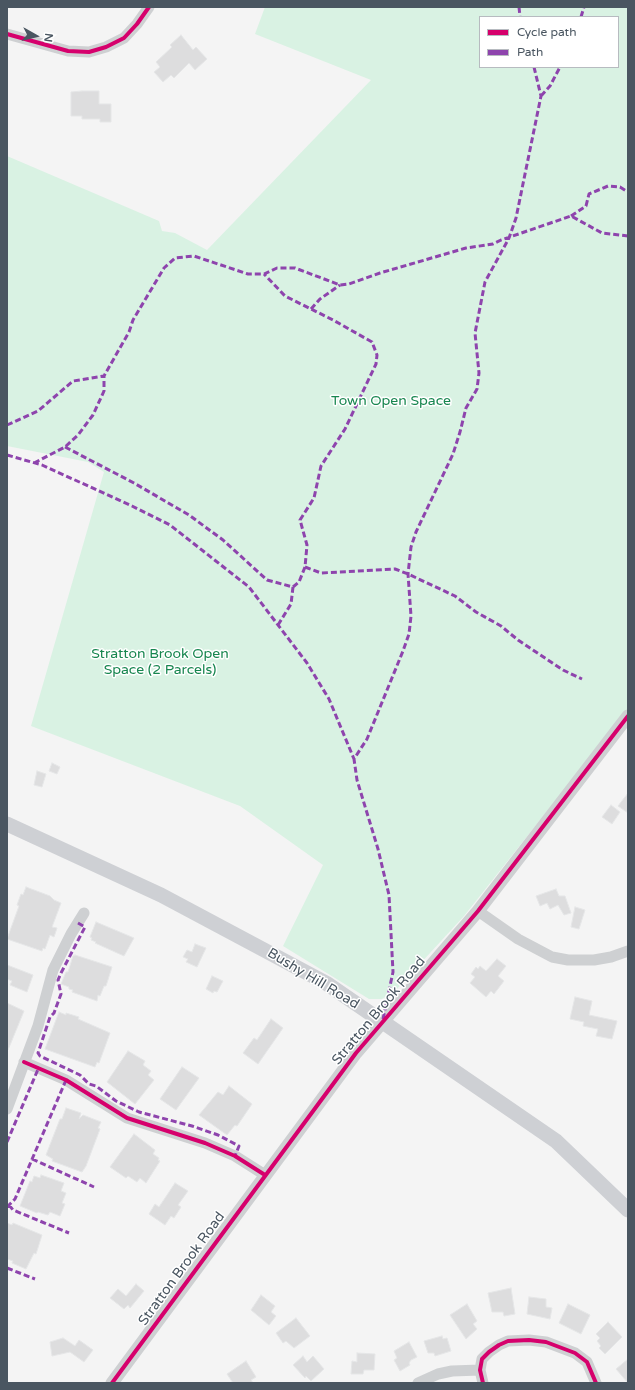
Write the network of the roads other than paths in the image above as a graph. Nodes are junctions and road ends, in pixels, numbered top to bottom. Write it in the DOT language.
graph roads {
  1 [pos="149,7"];
  2 [pos="7,34"];
  3 [pos="628,716"];
  4 [pos="7,824"];
  5 [pos="478,911"];
  6 [pos="84,913"];
  7 [pos="628,951"];
  8 [pos="383,1022"];
  9 [pos="24,1062"];
  10 [pos="7,1109"];
  11 [pos="265,1175"];
  12 [pos="628,1210"];
  13 [pos="480,1370"];
  14 [pos="112,1383"];
  15 [pos="418,1383"];
  16 [pos="483,1383"];
  17 [pos="596,1383"];
  1 -- 2 [label="street"];
  3 -- 5 [label="street, Stratton Brook Road"];
  4 -- 8 [label="main road, Bushy Hill Road"];
  5 -- 7 [label="street"];
  5 -- 8 [label="street, Stratton Brook Road"];
  6 -- 9 [label="street"];
  8 -- 11 [label="street, Stratton Brook Road"];
  8 -- 12 [label="main road, Bushy Hill Road"];
  9 -- 10 [label="street"];
  9 -- 11 [label="street"];
  11 -- 14 [label="street, Stratton Brook Road"];
  13 -- 15 [label="street"];
  13 -- 16 [label="street"];
  13 -- 17 [label="street"];
}
